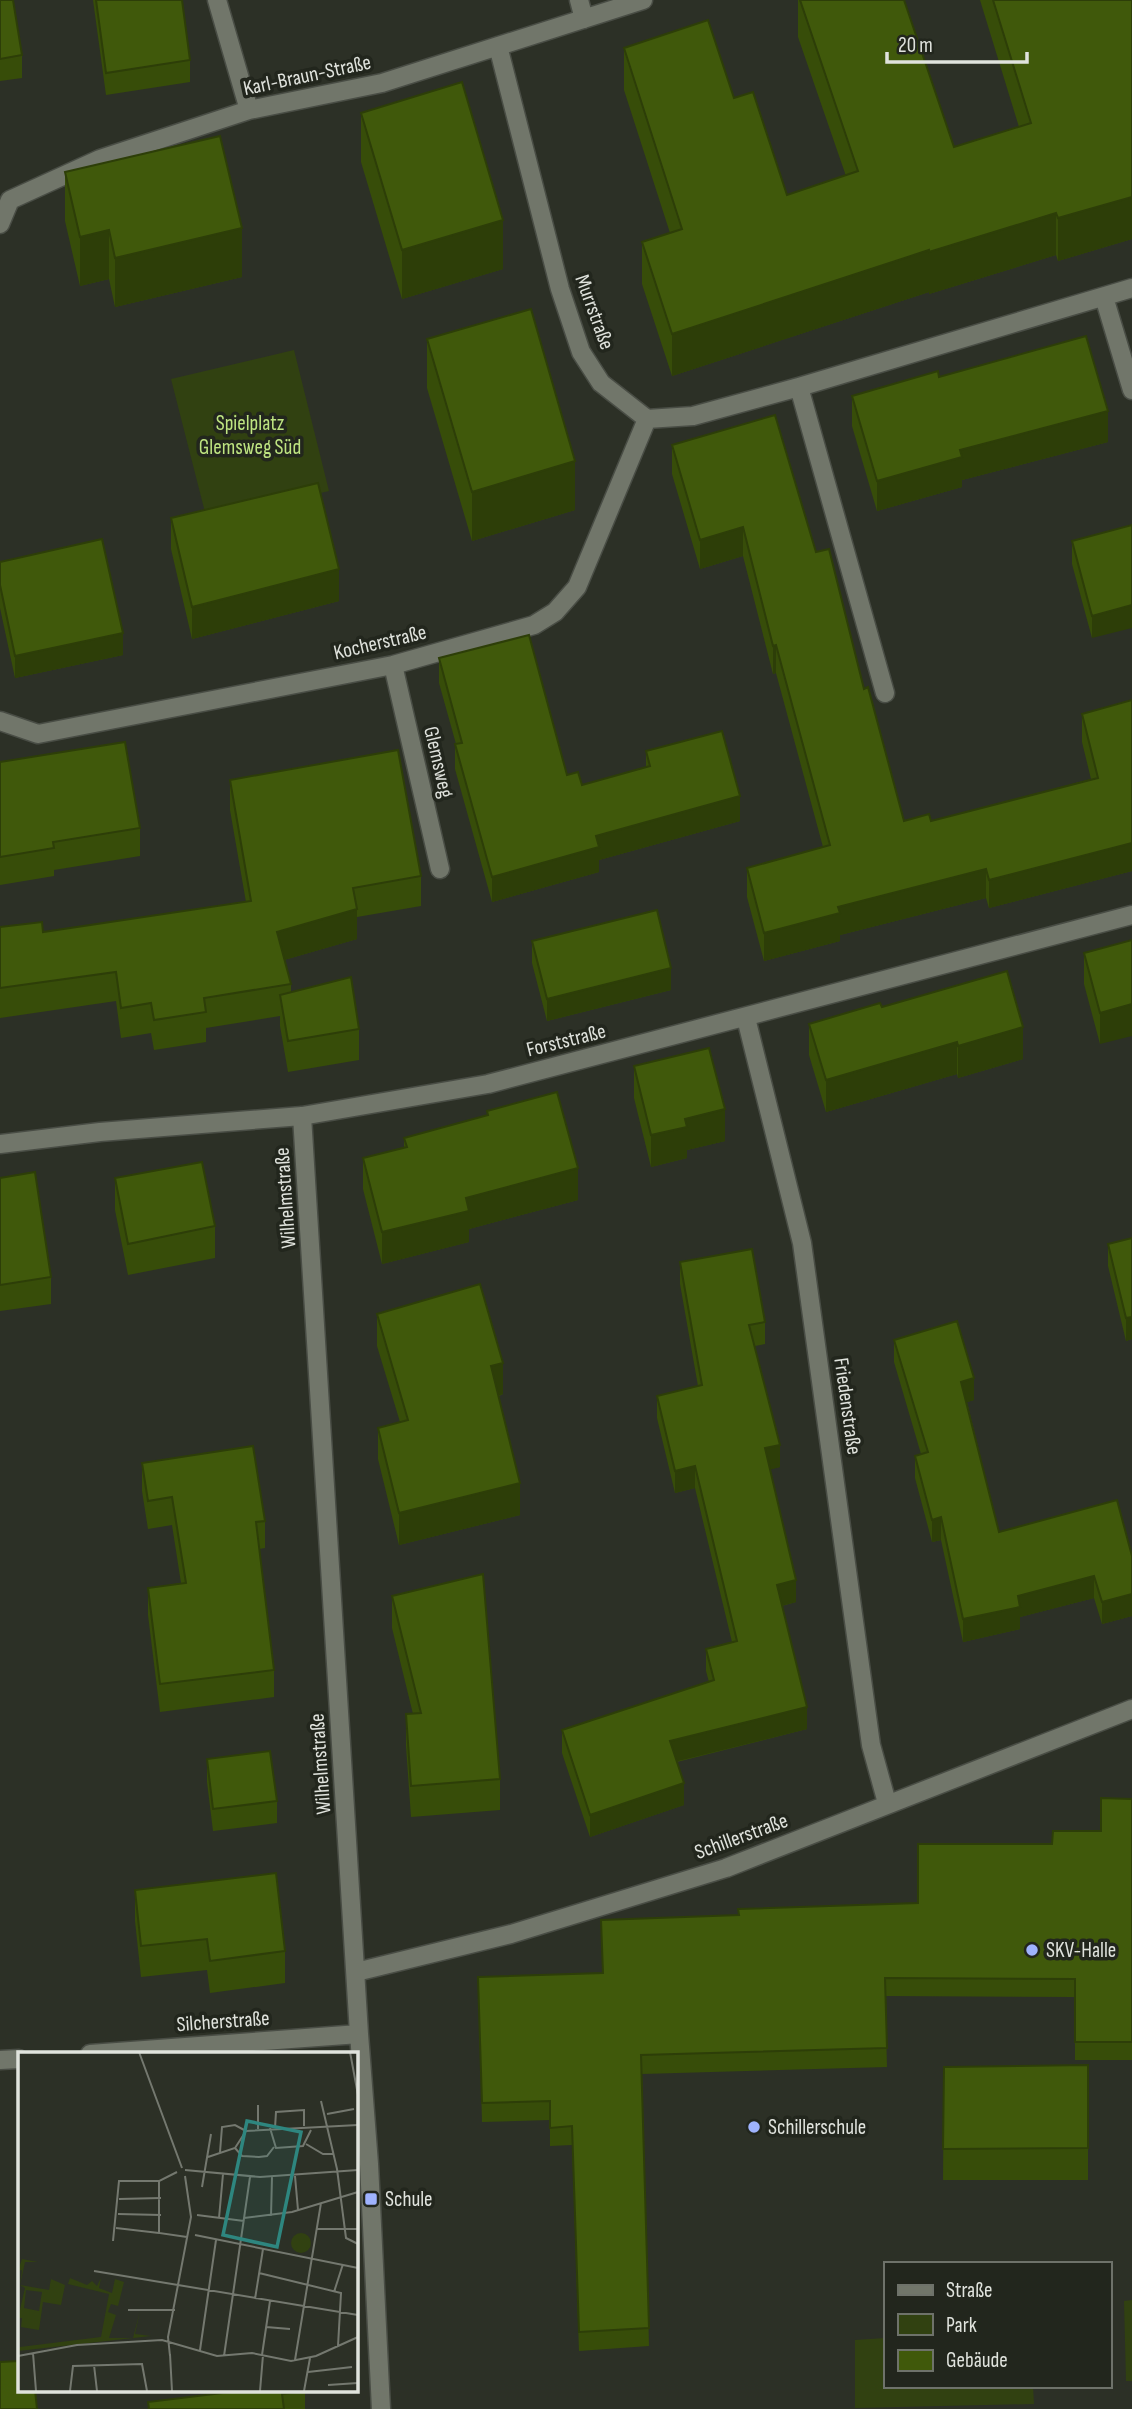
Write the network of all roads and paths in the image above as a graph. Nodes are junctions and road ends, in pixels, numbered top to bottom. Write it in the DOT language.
graph roads {
  1 [pos="217,0"];
  2 [pos="579,0"];
  3 [pos="642,0"];
  4 [pos="584,19"];
  5 [pos="498,46"];
  6 [pos="249,110"];
  7 [pos="5,197"];
  8 [pos="0,224"];
  9 [pos="1132,288"];
  10 [pos="1104,297"];
  11 [pos="799,387"];
  12 [pos="1132,390"];
  13 [pos="647,419"];
  14 [pos="393,665"];
  15 [pos="885,693"];
  16 [pos="0,721"];
  17 [pos="440,869"];
  18 [pos="1132,915"];
  19 [pos="746,1018"];
  20 [pos="302,1116"];
  21 [pos="0,1144"];
  22 [pos="1132,1709"];
  23 [pos="887,1803"];
  24 [pos="356,1972"];
  25 [pos="359,2034"];
  26 [pos="117,2052"];
  27 [pos="18,2059"];
  28 [pos="0,2060"];
  29 [pos="381,2409"];
  1 -- 6 [label="street"];
  2 -- 4 [label="street"];
  3 -- 4 [label="street, Karl-Braun-Straße"];
  4 -- 5 [label="street, Karl-Braun-Straße"];
  5 -- 6 [label="street, Karl-Braun-Straße"];
  5 -- 13 [label="street, Murrstraße"];
  6 -- 7 [label="street, Karl-Braun-Straße"];
  7 -- 8 [label="street, Karl-Braun-Straße"];
  9 -- 10 [label="street"];
  10 -- 11 [label="street"];
  10 -- 12 [label="street"];
  11 -- 13 [label="street"];
  11 -- 15 [label="street"];
  13 -- 14 [label="street, Kocherstraße"];
  14 -- 16 [label="street, Kocherstraße"];
  14 -- 17 [label="street, Glemsweg"];
  18 -- 19 [label="street, Forststraße"];
  19 -- 20 [label="street, Forststraße"];
  19 -- 23 [label="street, Friedenstraße"];
  20 -- 21 [label="street, Forststraße"];
  20 -- 24 [label="street, Wilhelmstraße"];
  22 -- 23 [label="street, Schillerstraße"];
  23 -- 24 [label="street, Schillerstraße"];
  24 -- 25 [label="street, Wilhelmstraße"];
  25 -- 26 [label="street, Silcherstraße"];
  25 -- 29 [label="street, Wilhelmstraße"];
  27 -- 28 [label="street"];
}
